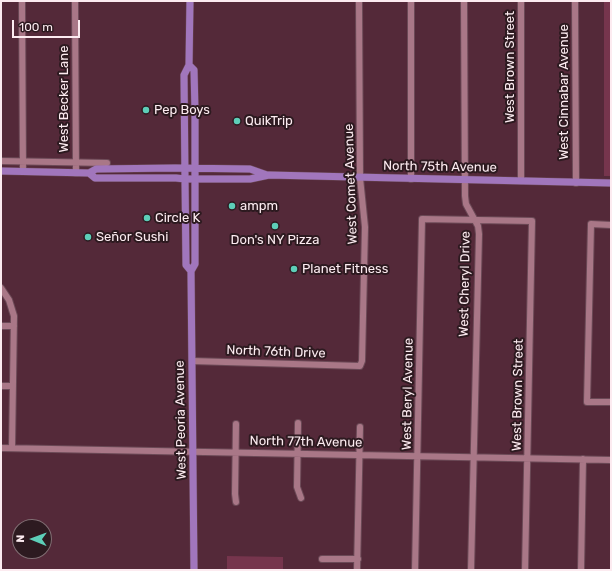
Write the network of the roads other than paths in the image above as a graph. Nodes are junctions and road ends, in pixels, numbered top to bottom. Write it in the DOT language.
graph roads {
  1 [pos="22,1"];
  2 [pos="75,1"];
  3 [pos="190,1"];
  4 [pos="359,1"];
  5 [pos="411,1"];
  6 [pos="464,1"];
  7 [pos="521,1"];
  8 [pos="575,1"];
  9 [pos="189,65"];
  10 [pos="184,92"];
  11 [pos="195,92"];
  12 [pos="1,161"];
  13 [pos="23,162"];
  14 [pos="75,162"];
  15 [pos="107,163"];
  16 [pos="185,168"];
  17 [pos="195,168"];
  18 [pos="115,169"];
  19 [pos="1,171"];
  20 [pos="23,171"];
  21 [pos="76,173"];
  22 [pos="89,173"];
  23 [pos="269,175"];
  24 [pos="98,178"];
  25 [pos="360,178"];
  26 [pos="185,179"];
  27 [pos="195,179"];
  28 [pos="411,179"];
  29 [pos="466,180"];
  30 [pos="521,181"];
  31 [pos="576,183"];
  32 [pos="611,183"];
  33 [pos="474,220"];
  34 [pos="611,225"];
  35 [pos="191,270"];
  36 [pos="1,288"];
  37 [pos="1,326"];
  38 [pos="14,326"];
  39 [pos="192,361"];
  40 [pos="360,366"];
  41 [pos="1,386"];
  42 [pos="13,386"];
  43 [pos="611,402"];
  44 [pos="298,423"];
  45 [pos="236,424"];
  46 [pos="360,427"];
  47 [pos="1,448"];
  48 [pos="12,448"];
  49 [pos="193,451"];
  50 [pos="236,452"];
  51 [pos="297,453"];
  52 [pos="360,454"];
  53 [pos="418,456"];
  54 [pos="473,457"];
  55 [pos="528,458"];
  56 [pos="583,459"];
  57 [pos="611,460"];
  58 [pos="301,498"];
  59 [pos="236,502"];
  60 [pos="322,559"];
  61 [pos="358,560"];
  62 [pos="194,570"];
  63 [pos="357,570"];
  64 [pos="415,570"];
  65 [pos="471,570"];
  66 [pos="525,570"];
  67 [pos="581,570"];
  1 -- 13 [label="street"];
  2 -- 14 [label="street, West Becker Lane"];
  3 -- 9 [label="main road, West Peoria Avenue"];
  4 -- 25 [label="street, West Comet Avenue"];
  5 -- 28 [label="street"];
  6 -- 29 [label="street, West Cheryl Drive"];
  7 -- 30 [label="street, West Brown Street"];
  8 -- 31 [label="street, West Cinnabar Avenue"];
  9 -- 10 [label="main road, West Peoria Avenue"];
  9 -- 11 [label="main road, West Peoria Avenue"];
  10 -- 11 [label="main road"];
  10 -- 16 [label="main road, West Peoria Avenue"];
  11 -- 17 [label="main road, West Peoria Avenue"];
  12 -- 13 [label="street"];
  13 -- 14 [label="street"];
  13 -- 20 [label="street"];
  14 -- 15 [label="street"];
  14 -- 21 [label="street, West Becker Lane"];
  16 -- 17 [label="main road, North 75th Avenue"];
  16 -- 18 [label="main road, North 75th Avenue"];
  16 -- 26 [label="main road, West Peoria Avenue"];
  17 -- 23 [label="main road, North 75th Avenue"];
  17 -- 27 [label="main road, West Peoria Avenue"];
  18 -- 22 [label="main road, North 75th Avenue"];
  18 -- 24 [label="main road"];
  19 -- 20 [label="main road, North 75th Avenue"];
  20 -- 21 [label="main road, North 75th Avenue"];
  21 -- 22 [label="main road, North 75th Avenue"];
  22 -- 24 [label="main road, North 75th Avenue"];
  23 -- 25 [label="main road, North 75th Avenue"];
  23 -- 27 [label="main road, North 75th Avenue"];
  24 -- 26 [label="main road, North 75th Avenue"];
  25 -- 28 [label="main road, North 75th Avenue"];
  25 -- 40 [label="street, West Comet Avenue"];
  26 -- 27 [label="main road, North 75th Avenue"];
  26 -- 35 [label="main road, West Peoria Avenue"];
  27 -- 35 [label="main road, West Peoria Avenue"];
  28 -- 29 [label="main road, North 75th Avenue"];
  29 -- 30 [label="main road, North 75th Avenue"];
  29 -- 33 [label="street, West Cheryl Drive"];
  30 -- 31 [label="main road, North 75th Avenue"];
  31 -- 32 [label="main road, North 75th Avenue"];
  33 -- 53 [label="street, West Beryl Avenue"];
  33 -- 54 [label="street, West Cheryl Drive"];
  33 -- 55 [label="street, West Brown Street"];
  34 -- 43 [label="street"];
  35 -- 39 [label="main road, West Peoria Avenue"];
  36 -- 38 [label="street"];
  37 -- 38 [label="street"];
  38 -- 42 [label="street"];
  39 -- 40 [label="street, North 76th Drive"];
  39 -- 49 [label="main road, West Peoria Avenue"];
  41 -- 42 [label="street"];
  42 -- 48 [label="street"];
  44 -- 51 [label="street"];
  45 -- 50 [label="street"];
  46 -- 52 [label="street"];
  47 -- 48 [label="street, North 77th Avenue"];
  48 -- 49 [label="street, North 77th Avenue"];
  49 -- 50 [label="street, North 77th Avenue"];
  49 -- 62 [label="main road, West Peoria Avenue"];
  50 -- 51 [label="street, North 77th Avenue"];
  50 -- 59 [label="street"];
  51 -- 52 [label="street, North 77th Avenue"];
  51 -- 58 [label="street"];
  52 -- 53 [label="street, North 77th Avenue"];
  52 -- 61 [label="street"];
  53 -- 54 [label="street, North 77th Avenue"];
  53 -- 64 [label="street, West Beryl Avenue"];
  54 -- 55 [label="street, North 77th Avenue"];
  54 -- 65 [label="street, West Cheryl Drive"];
  55 -- 56 [label="street, North 77th Avenue"];
  55 -- 66 [label="street, West Brown Street"];
  56 -- 57 [label="street, North 77th Avenue"];
  56 -- 67 [label="street"];
  60 -- 61 [label="street"];
  61 -- 63 [label="street"];
}
